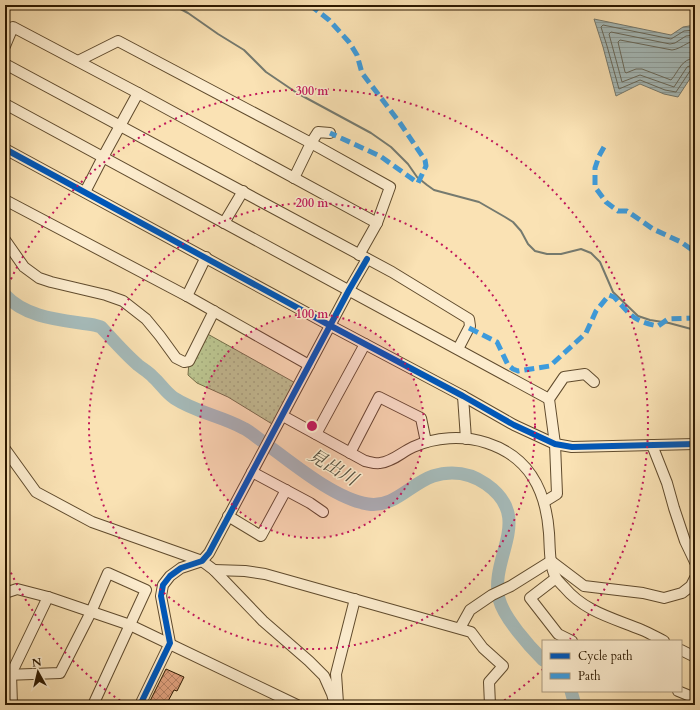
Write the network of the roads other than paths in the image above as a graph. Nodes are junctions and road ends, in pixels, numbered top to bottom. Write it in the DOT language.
graph roads {
  1 [pos="5,46"];
  2 [pos="78,61"];
  3 [pos="5,64"];
  4 [pos="138,93"];
  5 [pos="5,104"];
  6 [pos="120,126"];
  7 [pos="330,133"];
  8 [pos="311,143"];
  9 [pos="5,149"];
  10 [pos="103,157"];
  11 [pos="294,178"];
  12 [pos="243,191"];
  13 [pos="85,192"];
  14 [pos="5,200"];
  15 [pos="224,223"];
  16 [pos="377,223"];
  17 [pos="5,240"];
  18 [pos="363,257"];
  19 [pos="206,258"];
  20 [pos="350,290"];
  21 [pos="187,296"];
  22 [pos="214,311"];
  23 [pos="331,326"];
  24 [pos="365,344"];
  25 [pos="458,349"];
  26 [pos="309,365"];
  27 [pos="594,382"];
  28 [pos="463,396"];
  29 [pos="549,399"];
  30 [pos="283,416"];
  31 [pos="316,434"];
  32 [pos="466,439"];
  33 [pos="426,442"];
  34 [pos="555,444"];
  35 [pos="695,444"];
  36 [pos="652,445"];
  37 [pos="5,449"];
  38 [pos="350,453"];
  39 [pos="252,472"];
  40 [pos="286,490"];
  41 [pos="544,502"];
  42 [pos="323,512"];
  43 [pos="228,516"];
  44 [pos="202,561"];
  45 [pos="550,561"];
  46 [pos="695,562"];
  47 [pos="214,570"];
  48 [pos="556,578"];
  49 [pos="695,578"];
  50 [pos="5,593"];
  51 [pos="48,597"];
  52 [pos="355,599"];
  53 [pos="91,612"];
  54 [pos="130,625"];
  55 [pos="460,628"];
  56 [pos="570,640"];
  57 [pos="662,640"];
  58 [pos="170,644"];
  59 [pos="682,650"];
  60 [pos="695,657"];
  61 [pos="8,674"];
  62 [pos="680,692"];
  63 [pos="695,698"];
  64 [pos="12,705"];
  65 [pos="92,705"];
  66 [pos="140,705"];
  67 [pos="297,705"];
  68 [pos="337,705"];
  69 [pos="490,705"];
  1 -- 2 [label="street"];
  2 -- 4 [label="street"];
  2 -- 8 [label="street"];
  3 -- 6 [label="street"];
  4 -- 6 [label="street"];
  4 -- 11 [label="street"];
  5 -- 10 [label="street"];
  6 -- 10 [label="street"];
  6 -- 12 [label="street"];
  7 -- 8 [label="street"];
  8 -- 11 [label="street"];
  8 -- 16 [label="street"];
  9 -- 13 [label="street"];
  10 -- 13 [label="street"];
  10 -- 15 [label="street"];
  11 -- 16 [label="street"];
  12 -- 15 [label="street"];
  12 -- 18 [label="street"];
  13 -- 19 [label="street"];
  14 -- 21 [label="street"];
  15 -- 20 [label="street"];
  16 -- 18 [label="street"];
  17 -- 22 [label="street"];
  18 -- 20 [label="street"];
  18 -- 25 [label="street"];
  19 -- 21 [label="street"];
  19 -- 23 [label="street"];
  20 -- 23 [label="street"];
  20 -- 25 [label="street"];
  21 -- 22 [label="street"];
  22 -- 26 [label="street"];
  23 -- 24 [label="street"];
  23 -- 26 [label="street"];
  24 -- 28 [label="street"];
  24 -- 31 [label="street"];
  25 -- 29 [label="street"];
  26 -- 30 [label="street"];
  27 -- 29 [label="street"];
  28 -- 32 [label="street"];
  28 -- 34 [label="street"];
  29 -- 34 [label="street"];
  30 -- 31 [label="street"];
  30 -- 39 [label="street"];
  31 -- 38 [label="street"];
  32 -- 33 [label="street"];
  32 -- 41 [label="street"];
  33 -- 38 [label="street"];
  33 -- 38 [label="street"];
  34 -- 36 [label="street"];
  34 -- 41 [label="street"];
  35 -- 36 [label="street"];
  36 -- 46 [label="street"];
  37 -- 44 [label="street"];
  39 -- 40 [label="street"];
  39 -- 43 [label="street"];
  40 -- 42 [label="street"];
  40 -- 43 [label="street"];
  41 -- 45 [label="street"];
  43 -- 44 [label="street"];
  44 -- 47 [label="street"];
  44 -- 58 [label="street"];
  45 -- 48 [label="street"];
  45 -- 49 [label="street"];
  45 -- 55 [label="street"];
  47 -- 52 [label="street"];
  47 -- 68 [label="street"];
  48 -- 56 [label="street"];
  48 -- 57 [label="street"];
  50 -- 51 [label="street"];
  51 -- 53 [label="street"];
  51 -- 61 [label="street"];
  52 -- 55 [label="street"];
  52 -- 68 [label="street"];
  53 -- 54 [label="street"];
  53 -- 54 [label="street"];
  53 -- 61 [label="street"];
  54 -- 58 [label="street"];
  54 -- 65 [label="street"];
  55 -- 69 [label="street"];
  58 -- 66 [label="street"];
  58 -- 67 [label="street"];
  59 -- 60 [label="street"];
  61 -- 64 [label="street"];
  62 -- 63 [label="street"];
}
